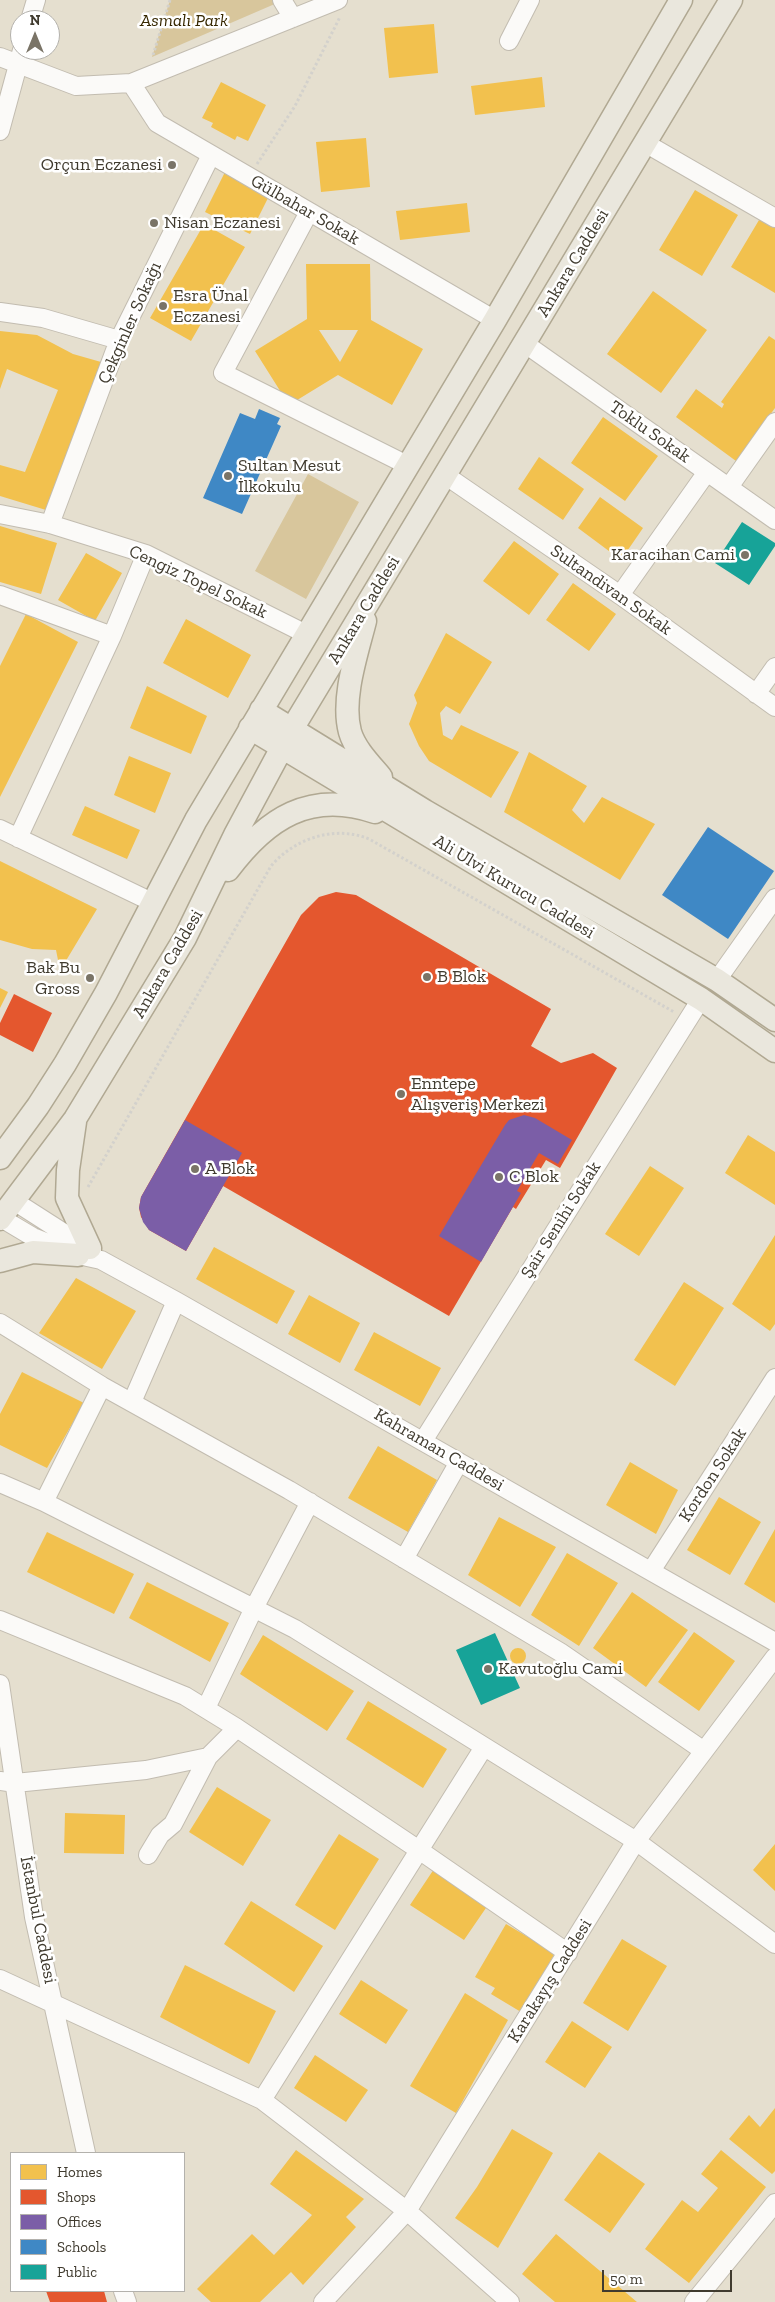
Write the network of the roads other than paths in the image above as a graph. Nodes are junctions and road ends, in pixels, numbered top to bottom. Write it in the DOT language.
graph roads {
  1 [pos="282,0"];
  2 [pos="530,0"];
  3 [pos="681,0"];
  4 [pos="730,0"];
  5 [pos="341,4"];
  6 [pos="293,18"];
  7 [pos="509,41"];
  8 [pos="19,60"];
  9 [pos="26,60"];
  10 [pos="131,83"];
  11 [pos="0,131"];
  12 [pos="645,143"];
  13 [pos="211,155"];
  14 [pos="309,212"];
  15 [pos="775,218"];
  16 [pos="0,312"];
  17 [pos="495,320"];
  18 [pos="118,340"];
  19 [pos="524,343"];
  20 [pos="775,422"];
  21 [pos="407,466"];
  22 [pos="707,472"];
  23 [pos="445,475"];
  24 [pos="729,487"];
  25 [pos="0,514"];
  26 [pos="775,520"];
  27 [pos="50,524"];
  28 [pos="146,554"];
  29 [pos="0,595"];
  30 [pos="620,595"];
  31 [pos="370,600"];
  32 [pos="306,634"];
  33 [pos="112,636"];
  34 [pos="775,667"];
  35 [pos="756,694"];
  36 [pos="775,707"];
  37 [pos="255,719"];
  38 [pos="287,738"];
  39 [pos="418,818"];
  40 [pos="0,829"];
  41 [pos="18,838"];
  42 [pos="775,898"];
  43 [pos="154,903"];
  44 [pos="185,938"];
  45 [pos="716,980"];
  46 [pos="701,999"];
  47 [pos="775,1020"];
  48 [pos="775,1051"];
  49 [pos="38,1106"];
  50 [pos="75,1119"];
  51 [pos="0,1132"];
  52 [pos="0,1158"];
  53 [pos="3,1209"];
  54 [pos="90,1254"];
  55 [pos="0,1261"];
  56 [pos="176,1301"];
  57 [pos="0,1324"];
  58 [pos="775,1378"];
  59 [pos="102,1386"];
  60 [pos="132,1402"];
  61 [pos="423,1441"];
  62 [pos="459,1462"];
  63 [pos="0,1483"];
  64 [pos="44,1502"];
  65 [pos="310,1502"];
  66 [pos="404,1559"];
  67 [pos="651,1571"];
  68 [pos="254,1608"];
  69 [pos="0,1620"];
  70 [pos="775,1642"];
  71 [pos="775,1658"];
  72 [pos="0,1684"];
  73 [pos="206,1708"];
  74 [pos="237,1728"];
  75 [pos="484,1747"];
  76 [pos="704,1751"];
  77 [pos="208,1757"];
  78 [pos="7,1782"];
  79 [pos="636,1841"];
  80 [pos="420,1850"];
  81 [pos="148,1855"];
  82 [pos="775,1944"];
  83 [pos="568,1953"];
  84 [pos="0,1979"];
  85 [pos="53,2003"];
  86 [pos="262,2100"];
  87 [pos="86,2152"];
  88 [pos="775,2203"];
  89 [pos="407,2211"];
  90 [pos="323,2302"];
  91 [pos="510,2302"];
  92 [pos="694,2302"];
  1 -- 6 [label="street"];
  2 -- 7 [label="street"];
  3 -- 17 [label="main road"];
  4 -- 12 [label="main road, Ankara Caddesi"];
  5 -- 6 [label="street"];
  6 -- 10 [label="street"];
  8 -- 11 [label="street"];
  9 -- 10 [label="street"];
  10 -- 13 [label="street, Gülbahar Sokak"];
  12 -- 15 [label="street"];
  12 -- 19 [label="main road, Ankara Caddesi"];
  13 -- 14 [label="street, Gülbahar Sokak"];
  13 -- 18 [label="street, Çekginler Sokağı"];
  14 -- 17 [label="street, Gülbahar Sokak"];
  14 -- 21 [label="street"];
  16 -- 18 [label="street"];
  17 -- 21 [label="main road"];
  18 -- 27 [label="street, Çekginler Sokağı"];
  19 -- 22 [label="street, Toklu Sokak"];
  19 -- 23 [label="main road, Ankara Caddesi"];
  20 -- 24 [label="street"];
  21 -- 32 [label="main road"];
  22 -- 24 [label="street, Toklu Sokak"];
  22 -- 30 [label="street"];
  23 -- 30 [label="street, Sultandivan Sokak"];
  23 -- 31 [label="main road, Ankara Caddesi"];
  24 -- 26 [label="street, Toklu Sokak"];
  25 -- 27 [label="street, Cengiz Topel Sokak"];
  27 -- 28 [label="street, Cengiz Topel Sokak"];
  28 -- 32 [label="street, Cengiz Topel Sokak"];
  28 -- 33 [label="street"];
  29 -- 33 [label="street"];
  30 -- 35 [label="street, Sultandivan Sokak"];
  31 -- 38 [label="main road, Ankara Caddesi"];
  31 -- 39 [label="main road"];
  32 -- 37 [label="main road"];
  33 -- 41 [label="street"];
  34 -- 35 [label="street"];
  35 -- 36 [label="street, Sultandivan Sokak"];
  37 -- 38 [label="main road, Ali Ulvi Kurucu Caddesi"];
  37 -- 43 [label="main road"];
  38 -- 39 [label="main road, Ali Ulvi Kurucu Caddesi"];
  38 -- 44 [label="main road, Ankara Caddesi"];
  39 -- 44 [label="main road"];
  39 -- 45 [label="main road, Ali Ulvi Kurucu Caddesi"];
  39 -- 46 [label="main road, Ali Ulvi Kurucu Caddesi"];
  40 -- 41 [label="street"];
  41 -- 43 [label="street"];
  42 -- 45 [label="street"];
  43 -- 49 [label="main road"];
  44 -- 50 [label="main road, Ankara Caddesi"];
  45 -- 47 [label="main road, Ali Ulvi Kurucu Caddesi"];
  46 -- 48 [label="main road, Ali Ulvi Kurucu Caddesi"];
  46 -- 61 [label="street, Şair Senihi Sokak"];
  49 -- 51 [label="main road"];
  49 -- 52 [label="main road"];
  50 -- 53 [label="main road, Ankara Caddesi"];
  50 -- 54 [label="main road"];
  53 -- 54 [label="street, Kahraman Caddesi"];
  54 -- 55 [label="main road"];
  54 -- 56 [label="street, Kahraman Caddesi"];
  56 -- 60 [label="street"];
  56 -- 61 [label="street, Kahraman Caddesi"];
  57 -- 59 [label="street"];
  58 -- 67 [label="street, Kordon Sokak"];
  59 -- 60 [label="street"];
  59 -- 64 [label="street"];
  60 -- 65 [label="street"];
  61 -- 62 [label="street, Kahraman Caddesi"];
  62 -- 66 [label="street"];
  62 -- 67 [label="street, Kahraman Caddesi"];
  63 -- 64 [label="street"];
  64 -- 68 [label="street"];
  65 -- 66 [label="street"];
  65 -- 68 [label="street"];
  66 -- 76 [label="street"];
  67 -- 70 [label="street, Kahraman Caddesi"];
  68 -- 73 [label="street"];
  68 -- 75 [label="street"];
  69 -- 73 [label="street"];
  71 -- 76 [label="street, Karakayış Caddesi"];
  72 -- 78 [label="street, İstanbul Caddesi"];
  73 -- 74 [label="street"];
  74 -- 77 [label="street"];
  74 -- 80 [label="street"];
  75 -- 79 [label="street"];
  75 -- 80 [label="street"];
  76 -- 79 [label="street, Karakayış Caddesi"];
  77 -- 78 [label="street"];
  77 -- 81 [label="street"];
  78 -- 85 [label="street, İstanbul Caddesi"];
  79 -- 82 [label="street"];
  79 -- 83 [label="street, Karakayış Caddesi"];
  80 -- 83 [label="street"];
  80 -- 86 [label="street"];
  83 -- 89 [label="street, Karakayış Caddesi"];
  84 -- 85 [label="street"];
  85 -- 86 [label="street"];
  85 -- 87 [label="street, İstanbul Caddesi"];
  86 -- 89 [label="street"];
  88 -- 92 [label="street"];
  89 -- 90 [label="street, Karakayış Caddesi"];
  89 -- 91 [label="street"];
}
